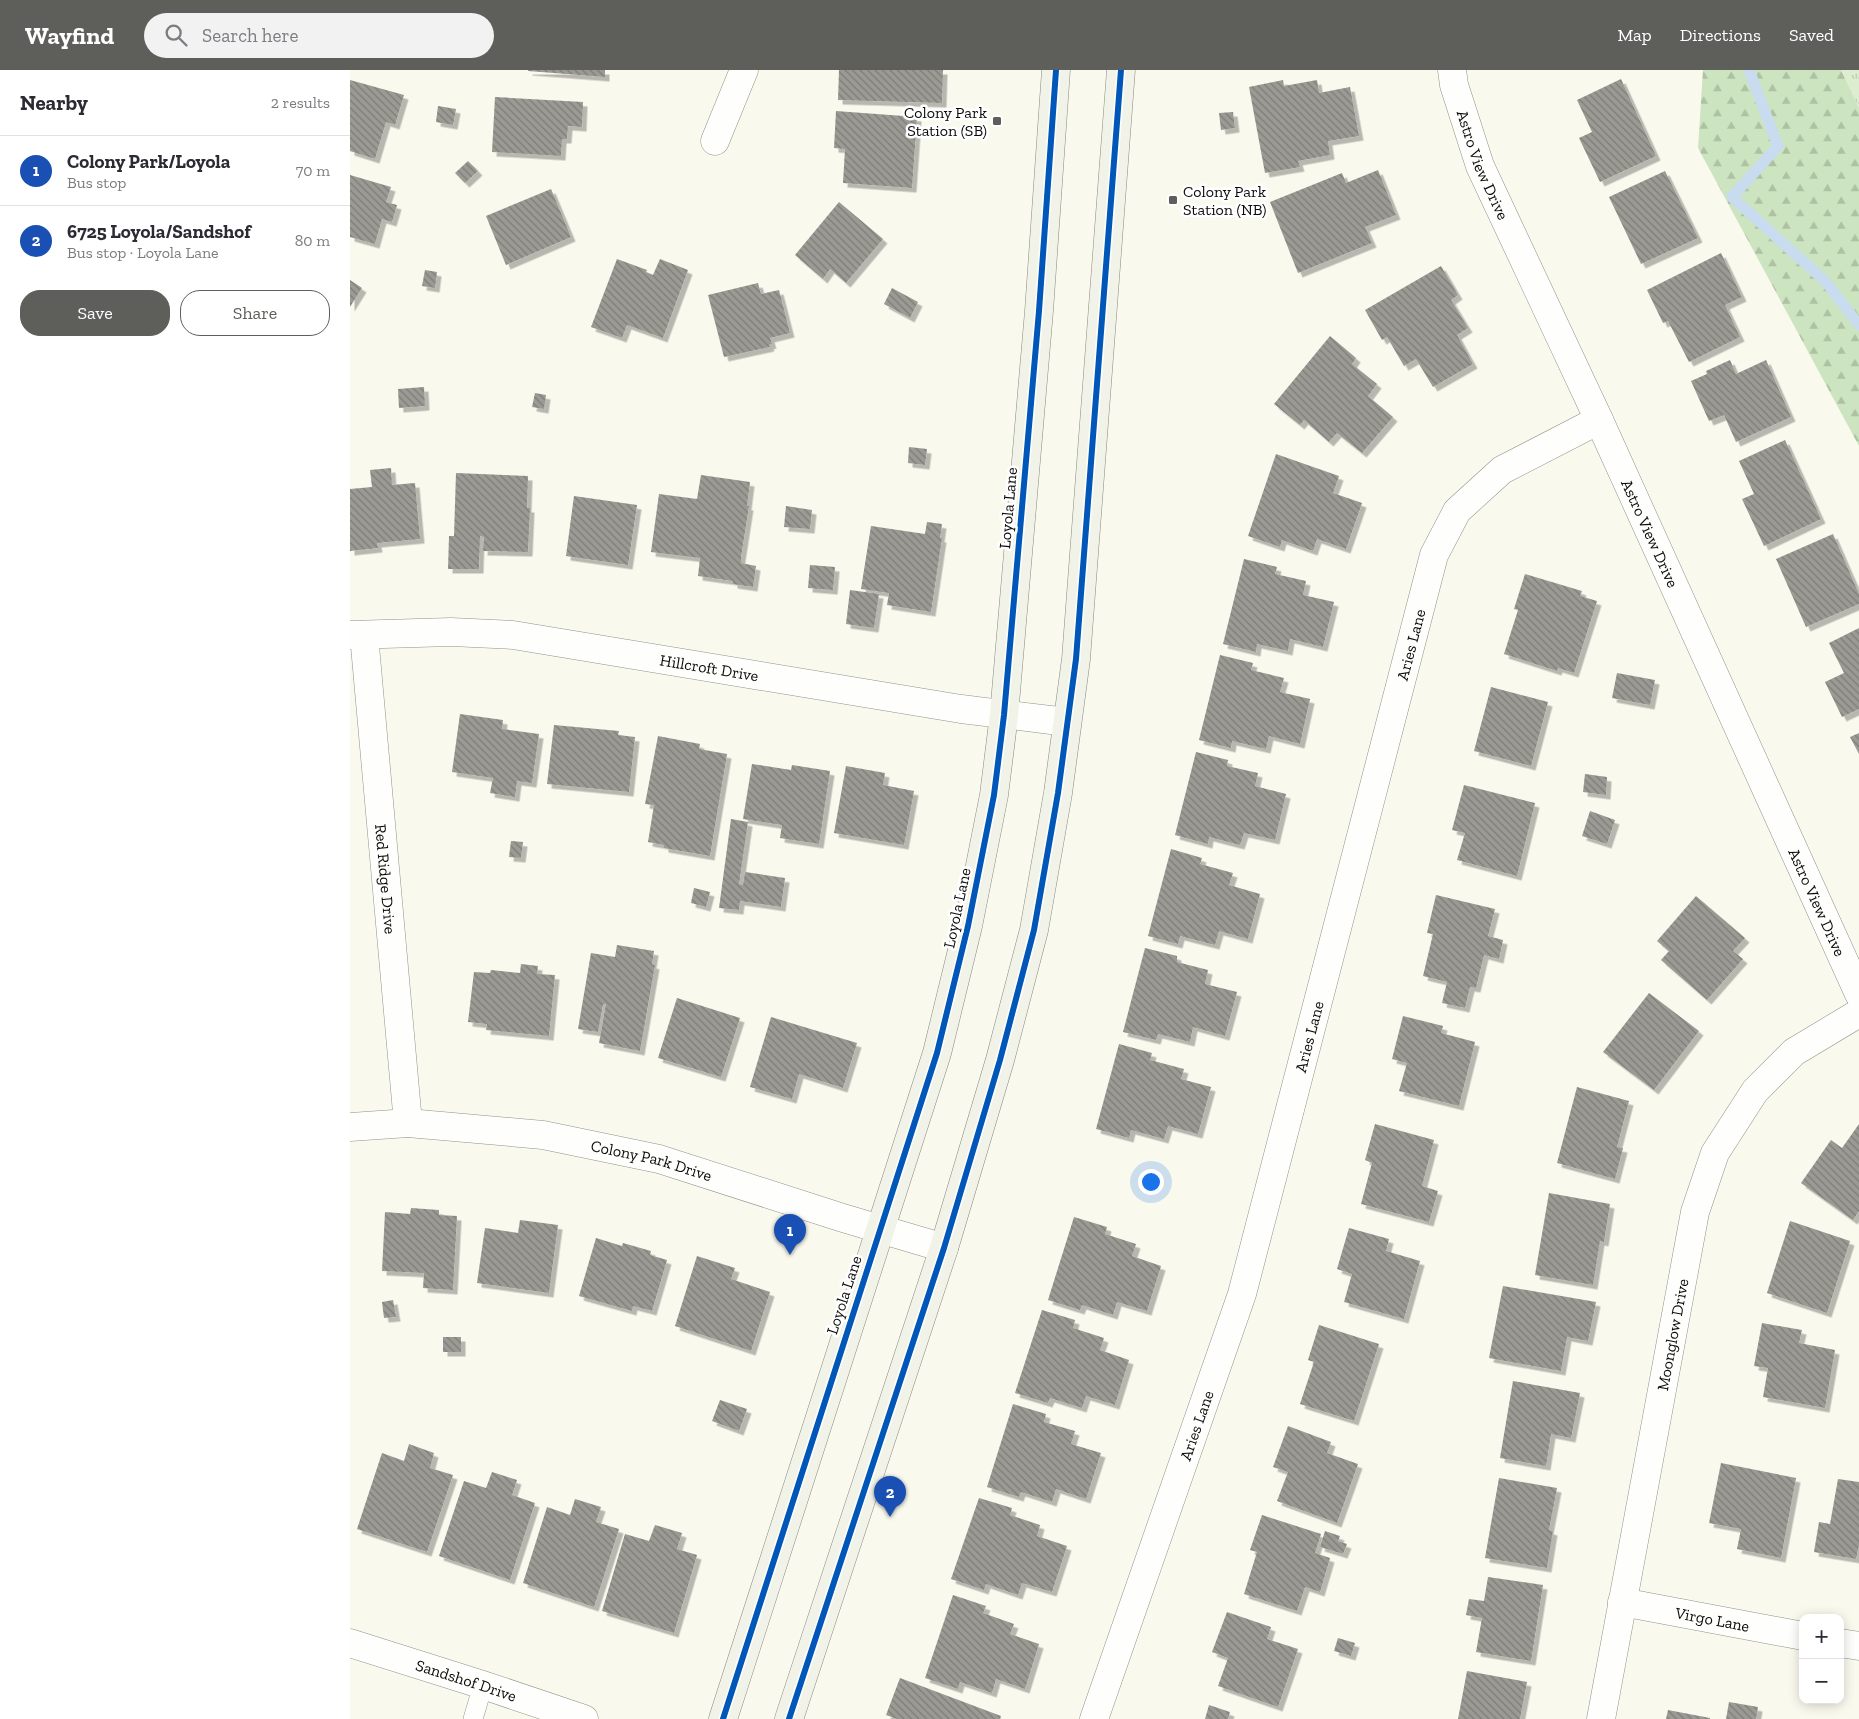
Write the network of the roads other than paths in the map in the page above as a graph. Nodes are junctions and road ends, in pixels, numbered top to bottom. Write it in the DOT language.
graph roads {
  1 [pos="744,70"];
  2 [pos="1056,70"];
  3 [pos="1121,70"];
  4 [pos="1452,70"];
  5 [pos="716,140"];
  6 [pos="1599,420"];
  7 [pos="357,635"];
  8 [pos="1004,715"];
  9 [pos="1068,722"];
  10 [pos="1859,994"];
  11 [pos="1859,1013"];
  12 [pos="408,1123"];
  13 [pos="350,1127"];
  14 [pos="880,1229"];
  15 [pos="944,1248"];
  16 [pos="1622,1602"];
  17 [pos="1799,1635"];
  18 [pos="350,1643"];
  19 [pos="1844,1644"];
  20 [pos="1859,1646"];
  21 [pos="483,1685"];
  22 [pos="472,1719"];
  23 [pos="584,1719"];
  24 [pos="723,1719"];
  25 [pos="789,1719"];
  26 [pos="1094,1719"];
  27 [pos="1601,1719"];
  1 -- 5 [label="street"];
  2 -- 8 [label="main road, Loyola Lane"];
  3 -- 9 [label="main road"];
  4 -- 6 [label="street, Astro View Drive"];
  6 -- 10 [label="street, Astro View Drive"];
  6 -- 26 [label="street, Aries Lane"];
  7 -- 8 [label="street, Hillcroft Drive"];
  7 -- 12 [label="street, Red Ridge Drive"];
  8 -- 9 [label="street, Hillcroft Drive"];
  8 -- 14 [label="main road, Loyola Lane"];
  9 -- 15 [label="main road"];
  11 -- 16 [label="street, Moonglow Drive"];
  12 -- 13 [label="street, Colony Park Drive"];
  12 -- 14 [label="street, Colony Park Drive"];
  14 -- 15 [label="street, Colony Park Drive"];
  14 -- 24 [label="main road, Loyola Lane"];
  15 -- 25 [label="main road"];
  16 -- 17 [label="street, Virgo Lane"];
  16 -- 27 [label="street, Moonglow Drive"];
  18 -- 21 [label="street, Sandshof Drive"];
  19 -- 20 [label="street"];
  21 -- 22 [label="lane"];
  21 -- 23 [label="street, Sandshof Drive"];
}
